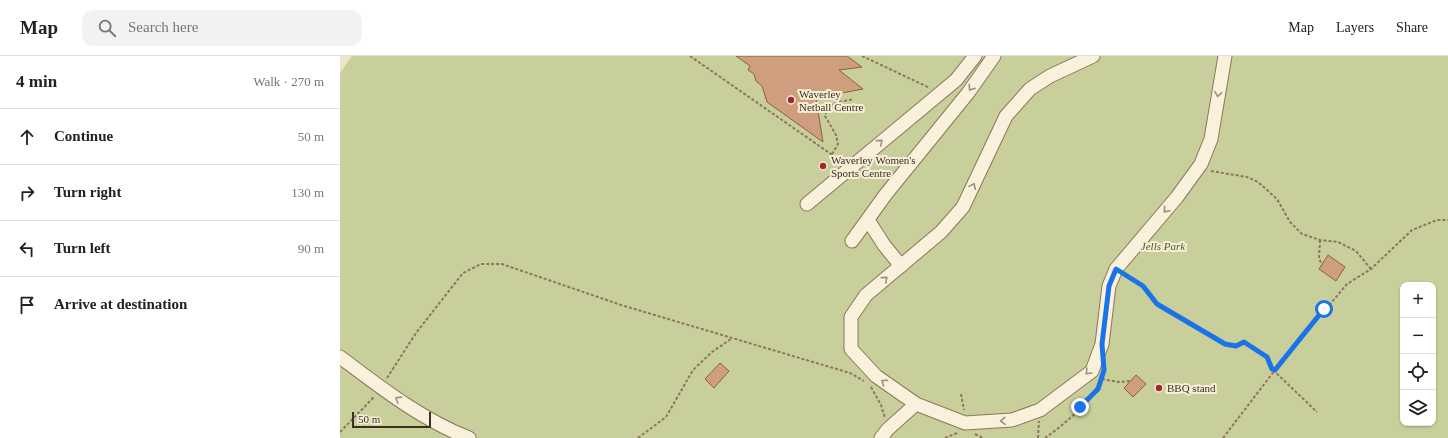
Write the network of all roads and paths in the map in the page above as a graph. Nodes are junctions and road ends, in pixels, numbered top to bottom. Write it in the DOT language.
graph roads {
  1 [pos="690,56"];
  2 [pos="862,56"];
  3 [pos="975,56"];
  4 [pos="994,56"];
  5 [pos="1093,56"];
  6 [pos="1225,56"];
  7 [pos="940,93"];
  8 [pos="854,99"];
  9 [pos="956,108"];
  10 [pos="832,154"];
  11 [pos="1201,164"];
  12 [pos="850,167"];
  13 [pos="807,204"];
  14 [pos="868,220"];
  15 [pos="1448,220"];
  16 [pos="1320,240"];
  17 [pos="852,241"];
  18 [pos="1321,263"];
  19 [pos="901,266"];
  20 [pos="1116,269"];
  21 [pos="1371,269"];
  22 [pos="732,338"];
  23 [pos="340,357"];
  24 [pos="1275,370"];
  25 [pos="1102,375"];
  26 [pos="1101,379"];
  27 [pos="1130,381"];
  28 [pos="382,388"];
  29 [pos="961,394"];
  30 [pos="916,404"];
  31 [pos="1317,412"];
  32 [pos="964,427"];
  33 [pos="340,432"];
  34 [pos="884,433"];
  35 [pos="469,438"];
  36 [pos="638,438"];
  37 [pos="945,438"];
  38 [pos="1045,438"];
  39 [pos="1223,438"];
  1 -- 10 [label="path"];
  2 -- 7 [label="path"];
  3 -- 7 [label="lane"];
  4 -- 9 [label="lane, one-way"];
  19 -- 5 [label="lane, one-way"];
  6 -- 11 [label="lane, one-way"];
  7 -- 9 [label="lane"];
  12 -- 7 [label="lane, one-way"];
  8 -- 10 [label="path"];
  9 -- 14 [label="lane"];
  10 -- 12 [label="path"];
  11 -- 16 [label="path"];
  11 -- 20 [label="lane, one-way"];
  12 -- 13 [label="lane"];
  14 -- 17 [label="lane"];
  14 -- 19 [label="lane"];
  15 -- 21 [label="path"];
  16 -- 18 [label="path"];
  16 -- 21 [label="path"];
  30 -- 19 [label="lane, one-way"];
  20 -- 24 [label="path"];
  20 -- 32 [label="lane, one-way"];
  21 -- 24 [label="path"];
  22 -- 28 [label="path"];
  22 -- 34 [label="path"];
  22 -- 36 [label="path"];
  23 -- 28 [label="lane"];
  24 -- 31 [label="path"];
  24 -- 39 [label="path"];
  25 -- 26 [label="path"];
  26 -- 27 [label="path"];
  26 -- 38 [label="path"];
  28 -- 33 [label="path"];
  35 -- 28 [label="lane, one-way"];
  29 -- 32 [label="path"];
  30 -- 32 [label="lane"];
  30 -- 34 [label="lane"];
  32 -- 37 [label="path"];
}
